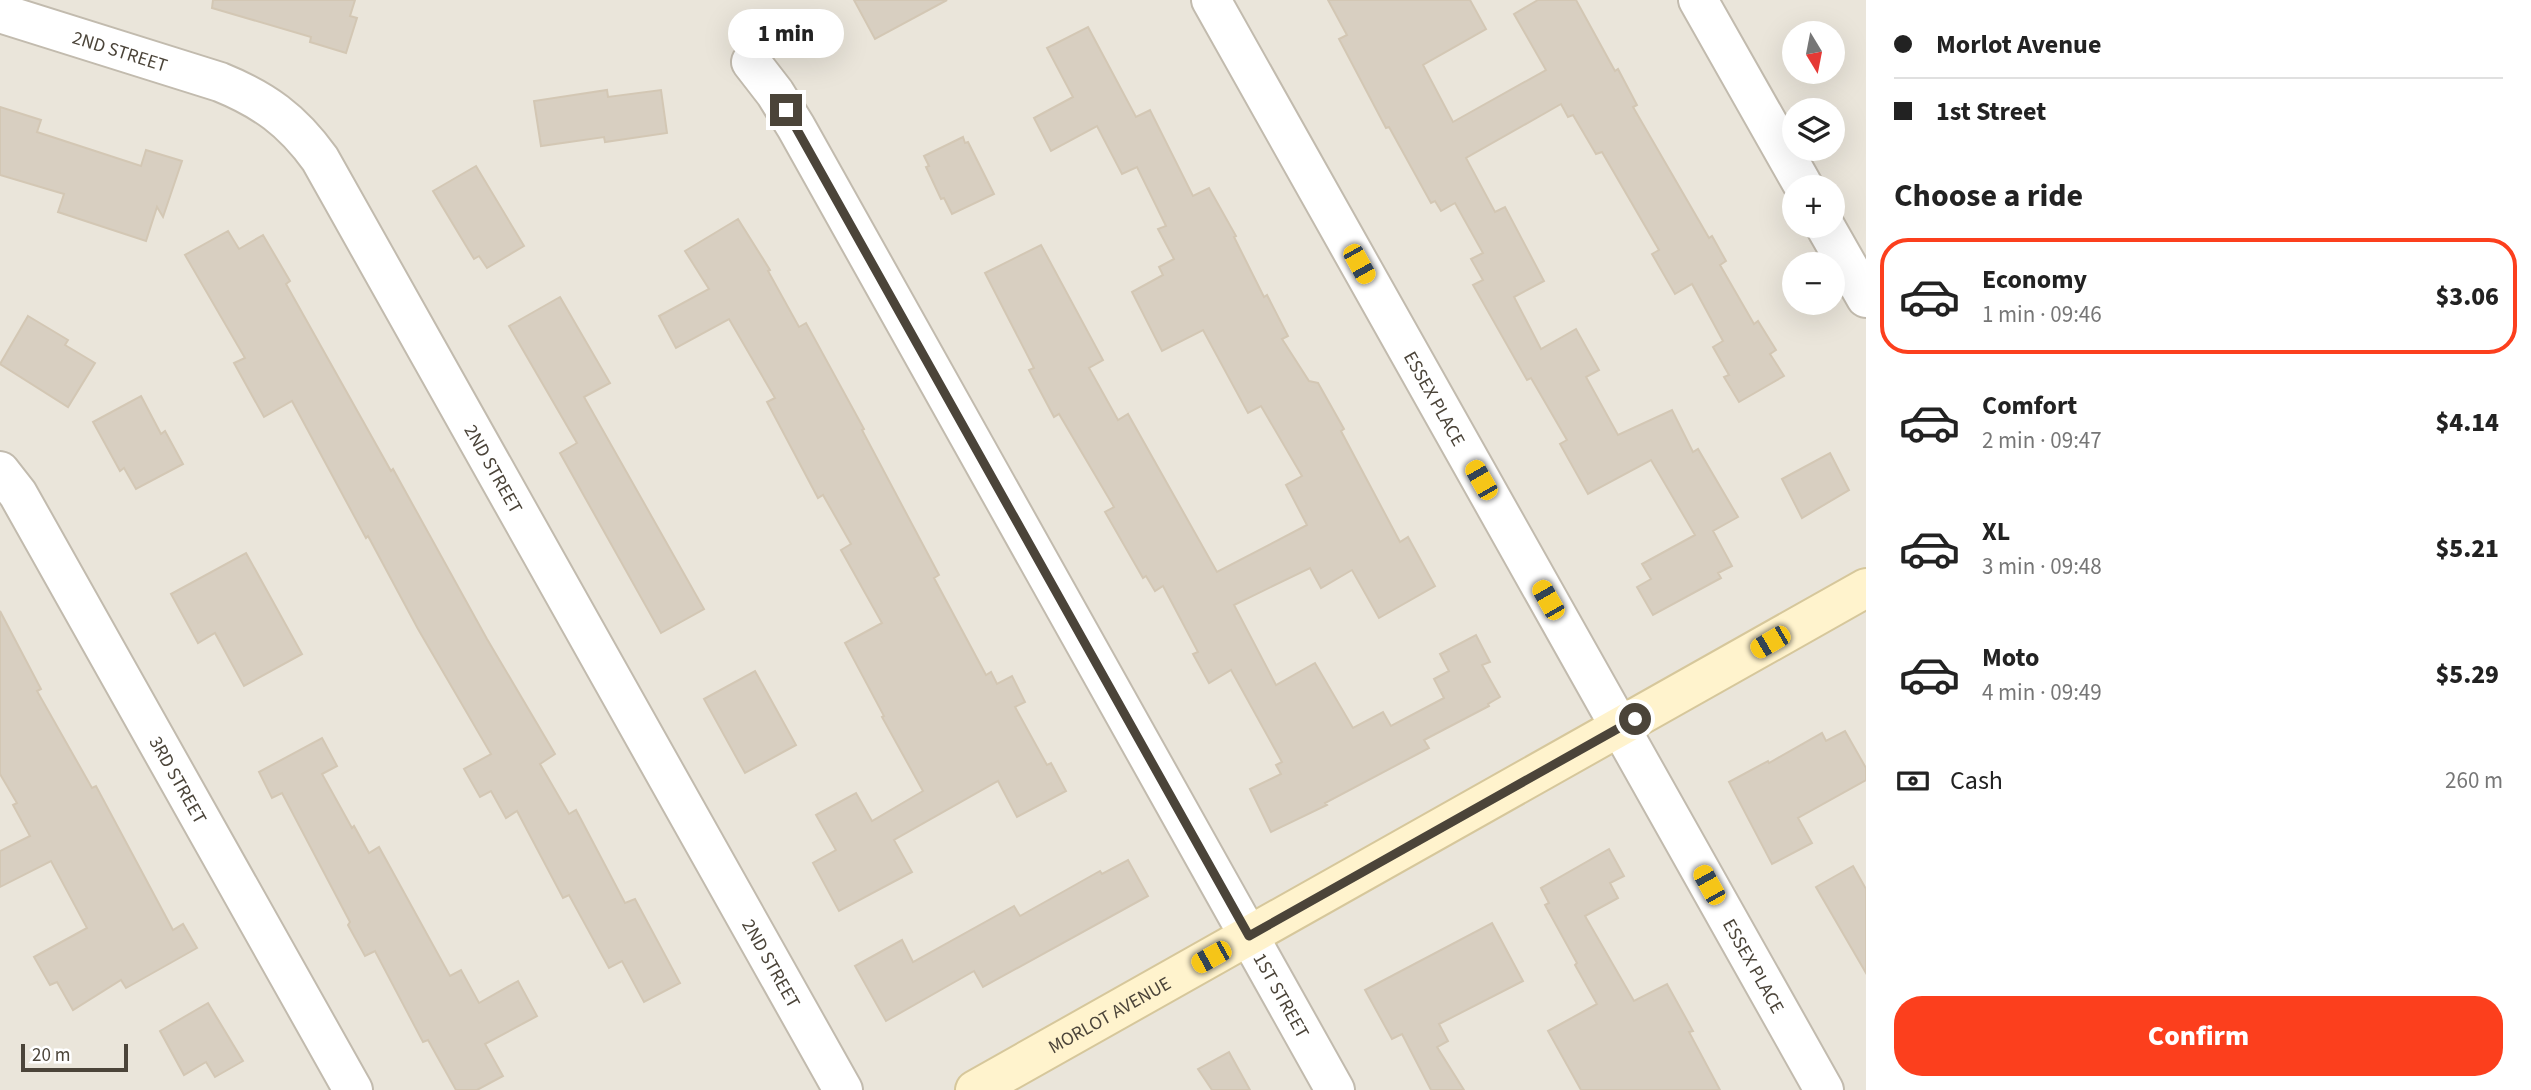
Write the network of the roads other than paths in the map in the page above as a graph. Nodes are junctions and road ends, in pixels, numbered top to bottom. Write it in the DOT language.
graph roads {
  1 [pos="1211,0"];
  2 [pos="1698,0"];
  3 [pos="0,13"];
  4 [pos="751,61"];
  5 [pos="1797,175"];
  6 [pos="1832,238"];
  7 [pos="1866,298"];
  8 [pos="0,471"];
  9 [pos="1866,588"];
  10 [pos="1620,727"];
  11 [pos="1249,936"];
  12 [pos="353,1090"];
  13 [pos="844,1090"];
  14 [pos="975,1090"];
  15 [pos="1335,1090"];
  16 [pos="1824,1090"];
  1 -- 10 [label="street, ESSEX PLACE"];
  2 -- 5 [label="street"];
  3 -- 13 [label="street, 2ND STREET"];
  4 -- 11 [label="street, 1ST STREET"];
  6 -- 7 [label="street"];
  8 -- 12 [label="street, 3RD STREET"];
  9 -- 10 [label="main road, MORLOT AVENUE"];
  10 -- 11 [label="main road, MORLOT AVENUE"];
  10 -- 16 [label="street, ESSEX PLACE"];
  11 -- 14 [label="main road, MORLOT AVENUE"];
  11 -- 15 [label="street, 1ST STREET"];
}
